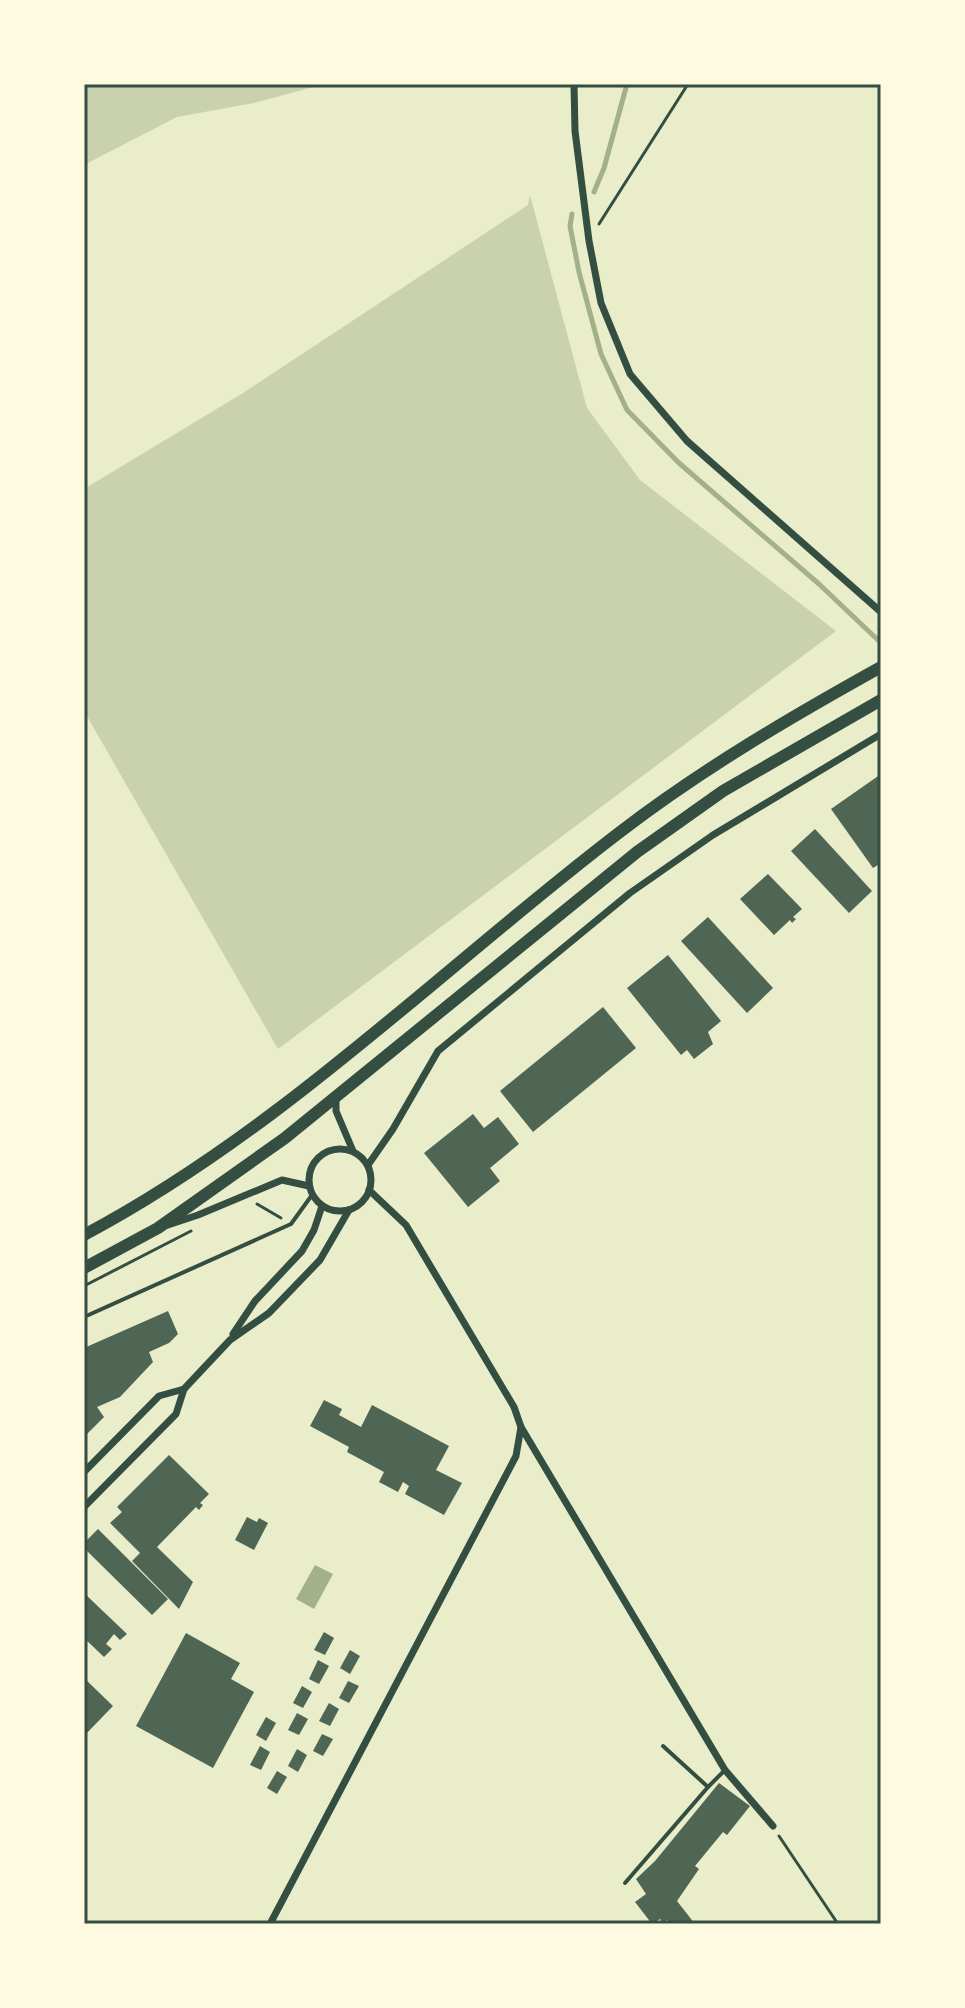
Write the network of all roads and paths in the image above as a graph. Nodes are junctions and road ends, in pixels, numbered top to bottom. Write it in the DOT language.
graph roads {
  1 [pos="574,84"];
  2 [pos="688,84"];
  3 [pos="589,241"];
  4 [pos="881,612"];
  5 [pos="881,667"];
  6 [pos="881,700"];
  7 [pos="881,734"];
  8 [pos="336,1095"];
  9 [pos="353,1151"];
  10 [pos="368,1165"];
  11 [pos="309,1186"];
  12 [pos="369,1190"];
  13 [pos="312,1195"];
  14 [pos="322,1206"];
  15 [pos="245,1208"];
  16 [pos="349,1210"];
  17 [pos="291,1224"];
  18 [pos="158,1228"];
  19 [pos="195,1229"];
  20 [pos="84,1235"];
  21 [pos="84,1268"];
  22 [pos="84,1286"];
  23 [pos="84,1317"];
  24 [pos="230,1340"];
  25 [pos="184,1389"];
  26 [pos="521,1427"];
  27 [pos="84,1472"];
  28 [pos="84,1507"];
  29 [pos="663,1746"];
  30 [pos="725,1770"];
  31 [pos="708,1787"];
  32 [pos="773,1826"];
  33 [pos="625,1883"];
  34 [pos="270,1924"];
  35 [pos="838,1924"];
  1 -- 3 [label="street"];
  2 -- 3 [label="path"];
  3 -- 4 [label="street"];
  5 -- 20 [label="main road"];
  6 -- 8 [label="main road"];
  7 -- 10 [label="street"];
  8 -- 9 [label="street"];
  8 -- 18 [label="main road"];
  9 -- 10 [label="street"];
  9 -- 11 [label="street"];
  10 -- 12 [label="street"];
  11 -- 13 [label="street"];
  11 -- 18 [label="street"];
  12 -- 16 [label="street"];
  12 -- 26 [label="street"];
  13 -- 14 [label="street"];
  13 -- 17 [label="lane"];
  14 -- 16 [label="street"];
  14 -- 24 [label="street"];
  15 -- 17 [label="path"];
  16 -- 24 [label="street"];
  17 -- 23 [label="lane"];
  18 -- 21 [label="main road"];
  19 -- 22 [label="path"];
  24 -- 25 [label="street"];
  25 -- 27 [label="street"];
  25 -- 28 [label="street"];
  26 -- 30 [label="street"];
  26 -- 34 [label="street"];
  29 -- 31 [label="lane"];
  30 -- 31 [label="lane"];
  30 -- 32 [label="street"];
  31 -- 33 [label="lane"];
  32 -- 35 [label="path"];
}
